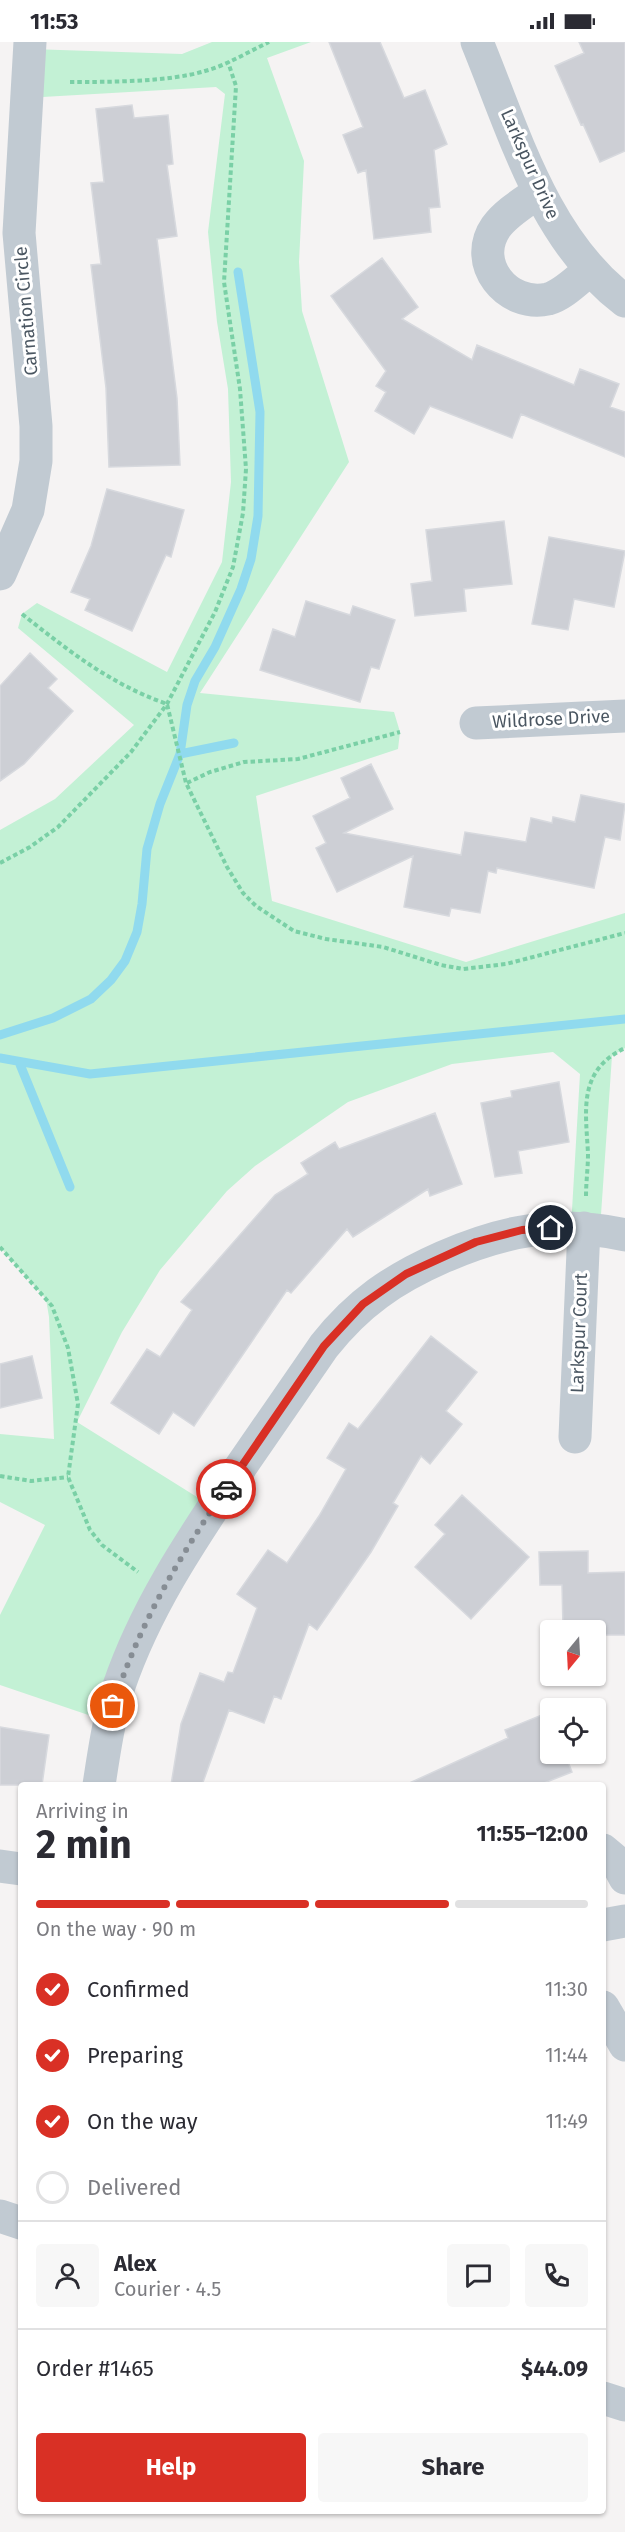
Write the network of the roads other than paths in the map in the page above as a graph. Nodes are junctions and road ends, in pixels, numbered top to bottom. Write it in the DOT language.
graph roads {
  1 [pos="30,42"];
  2 [pos="477,42"];
  3 [pos="539,192"];
  4 [pos="590,270"];
  5 [pos="625,301"];
  6 [pos="0,574"];
  7 [pos="625,716"];
  8 [pos="476,723"];
  9 [pos="585,1215"];
  10 [pos="625,1235"];
  11 [pos="575,1437"];
  12 [pos="99,1782"];
  13 [pos="606,1853"];
  14 [pos="0,1866"];
  15 [pos="18,1869"];
  16 [pos="625,1878"];
  17 [pos="625,1921"];
  18 [pos="606,1924"];
  19 [pos="606,2012"];
  20 [pos="625,2045"];
  21 [pos="0,2216"];
  22 [pos="18,2222"];
  23 [pos="606,2399"];
  24 [pos="625,2405"];
  1 -- 6 [label="street, Carnation Circle"];
  2 -- 3 [label="street, Larkspur Drive"];
  3 -- 4 [label="street, Larkspur Drive"];
  3 -- 4 [label="street"];
  4 -- 5 [label="street, Larkspur Drive"];
  7 -- 8 [label="street, Wildrose Drive"];
  9 -- 10 [label="street"];
  9 -- 11 [label="street, Larkspur Court"];
  9 -- 12 [label="street"];
  13 -- 16 [label="street"];
  14 -- 15 [label="street"];
  17 -- 18 [label="street"];
  19 -- 20 [label="street"];
  21 -- 22 [label="street"];
  23 -- 24 [label="street"];
}
